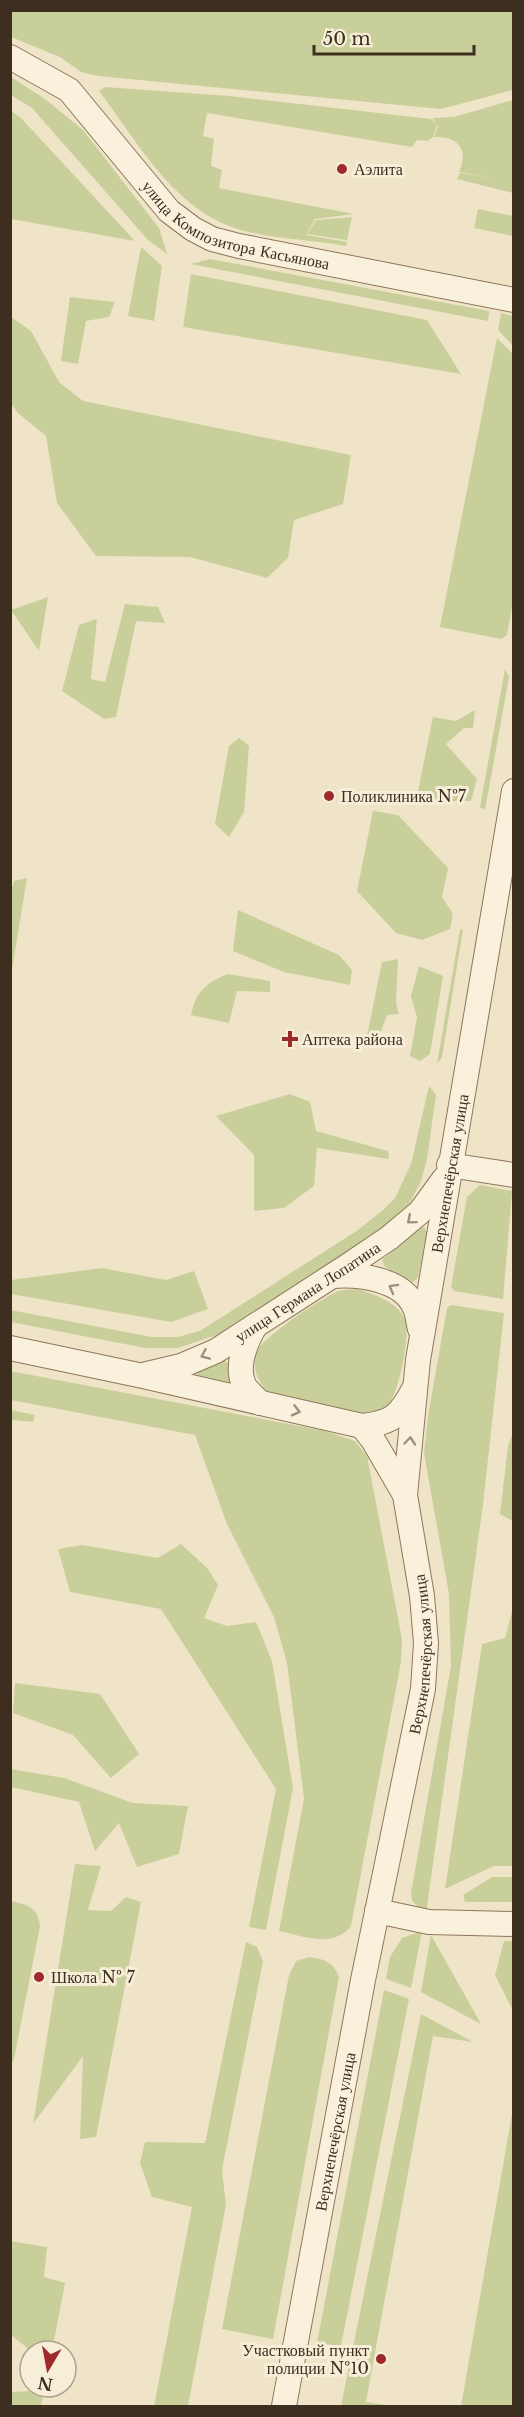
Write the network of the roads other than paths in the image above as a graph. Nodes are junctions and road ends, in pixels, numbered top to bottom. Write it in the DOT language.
graph roads {
  1 [pos="10,57"];
  2 [pos="513,300"];
  3 [pos="513,791"];
  4 [pos="448,1170"];
  5 [pos="513,1174"];
  6 [pos="333,1276"];
  7 [pos="255,1326"];
  8 [pos="422,1335"];
  9 [pos="10,1348"];
  10 [pos="143,1376"];
  11 [pos="415,1388"];
  12 [pos="260,1403"];
  13 [pos="362,1426"];
  14 [pos="405,1495"];
  15 [pos="377,1911"];
  16 [pos="513,1924"];
  17 [pos="284,2406"];
  1 -- 2 [label="street, улица Композитора Касьянова"];
  3 -- 4 [label="street, Верхнепечёрская улица"];
  4 -- 5 [label="street"];
  4 -- 6 [label="street, улица Германа Лопатина, one-way"];
  4 -- 8 [label="street, Верхнепечёрская улица"];
  6 -- 7 [label="street, улица Германа Лопатина"];
  8 -- 6 [label="street, one-way"];
  7 -- 10 [label="street, улица Германа Лопатина, one-way"];
  7 -- 12 [label="street"];
  8 -- 11 [label="street, Верхнепечёрская улица"];
  9 -- 10 [label="street, улица Германа Лопатина"];
  10 -- 12 [label="street, улица Германа Лопатина"];
  11 -- 13 [label="street"];
  14 -- 11 [label="street, Верхнепечёрская улица, one-way"];
  12 -- 13 [label="street, улица Германа Лопатина, one-way"];
  13 -- 14 [label="street"];
  14 -- 15 [label="street, Верхнепечёрская улица"];
  15 -- 16 [label="street"];
  15 -- 17 [label="street, Верхнепечёрская улица"];
}
